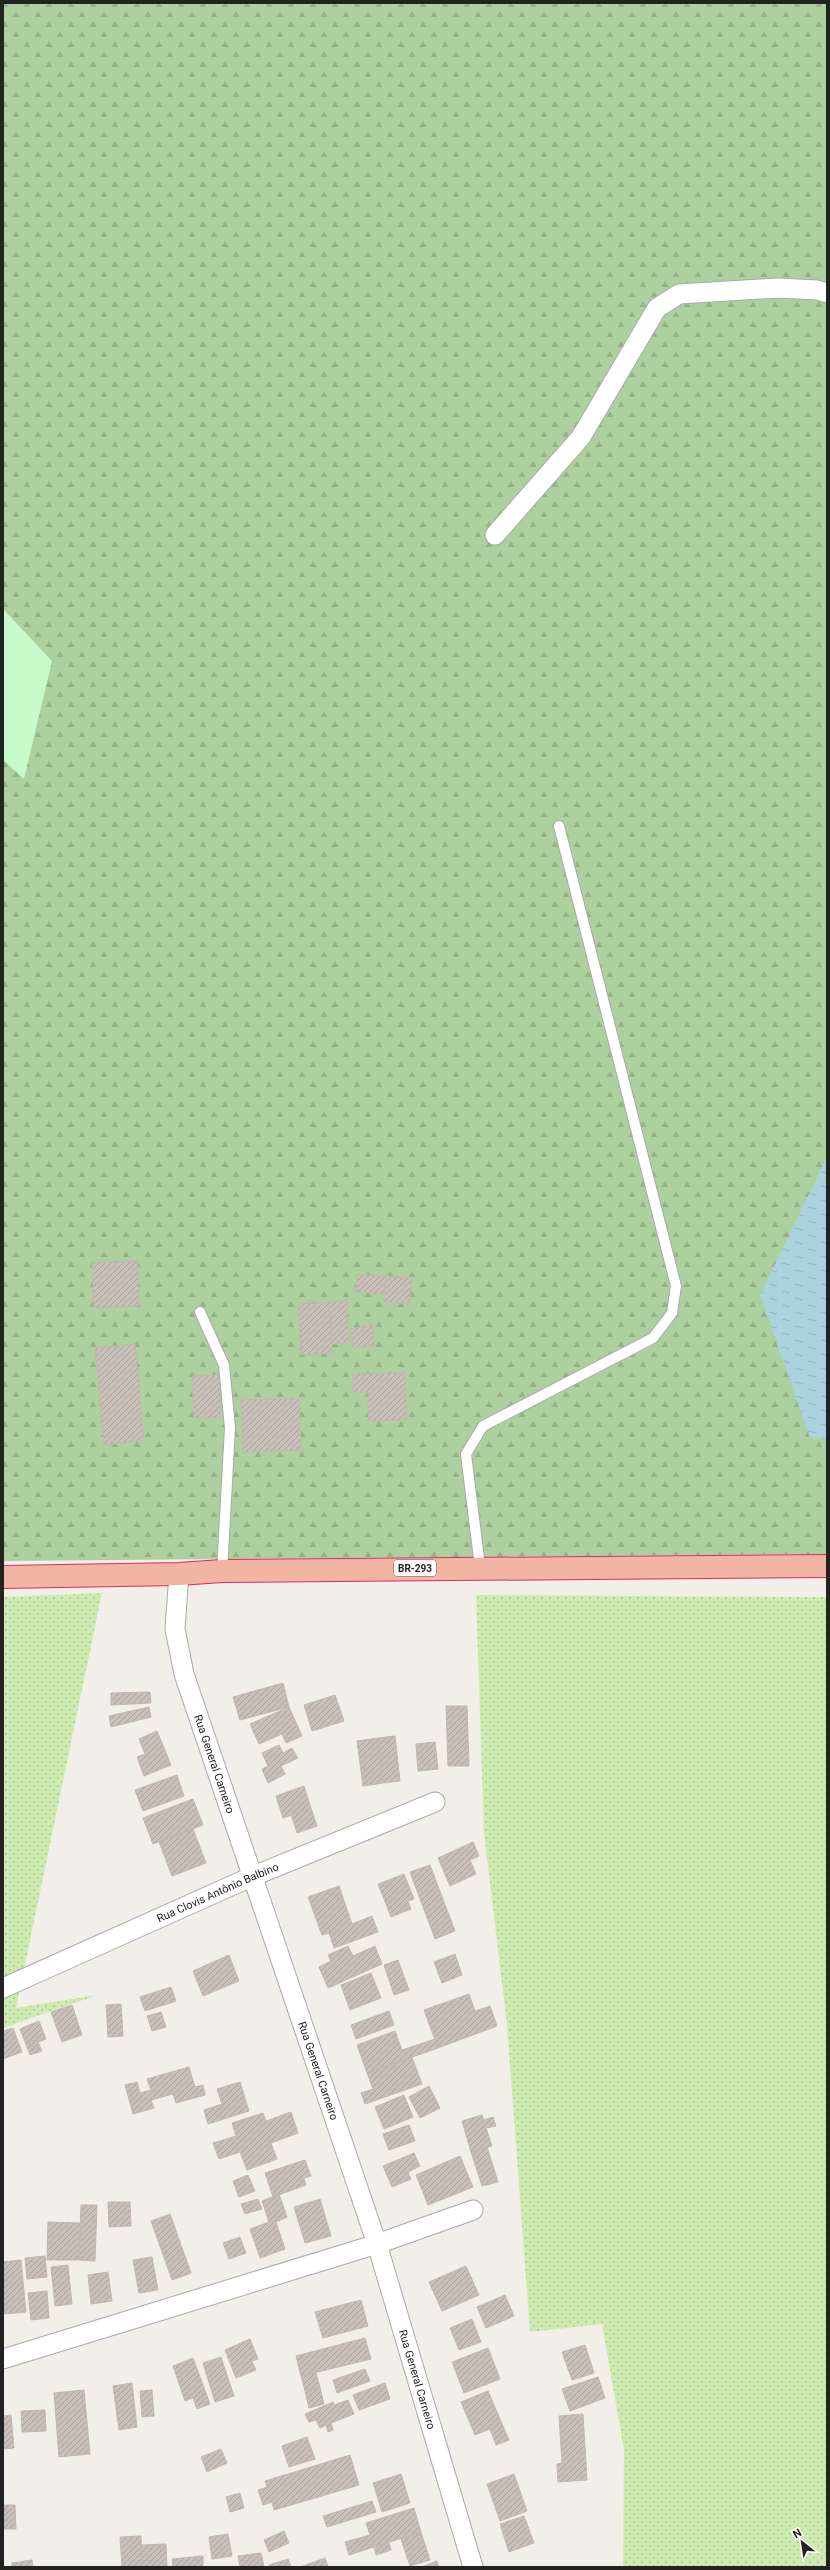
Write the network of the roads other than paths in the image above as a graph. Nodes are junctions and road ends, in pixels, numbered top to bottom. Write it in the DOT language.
graph roads {
  1 [pos="827,293"];
  2 [pos="495,535"];
  3 [pos="559,826"];
  4 [pos="200,1312"];
  5 [pos="827,1566"];
  6 [pos="480,1567"];
  7 [pos="222,1571"];
  8 [pos="179,1574"];
  9 [pos="3,1577"];
  10 [pos="435,1802"];
  11 [pos="251,1877"];
  12 [pos="3,1988"];
  13 [pos="473,2210"];
  14 [pos="377,2244"];
  15 [pos="3,2360"];
  16 [pos="473,2567"];
  1 -- 2 [label="street"];
  3 -- 6 [label="lane"];
  4 -- 7 [label="lane"];
  5 -- 6 [label="highway, BR-293"];
  6 -- 7 [label="highway, BR-293"];
  7 -- 8 [label="highway, BR-293"];
  8 -- 9 [label="highway, BR-293"];
  8 -- 11 [label="street, Rua General Carneiro"];
  10 -- 11 [label="street, Rua Clovis Antônio Balbino"];
  11 -- 12 [label="street, Rua Clovis Antônio Balbino"];
  11 -- 14 [label="street, Rua General Carneiro"];
  13 -- 14 [label="street"];
  14 -- 15 [label="street"];
  14 -- 16 [label="street, Rua General Carneiro"];
}
